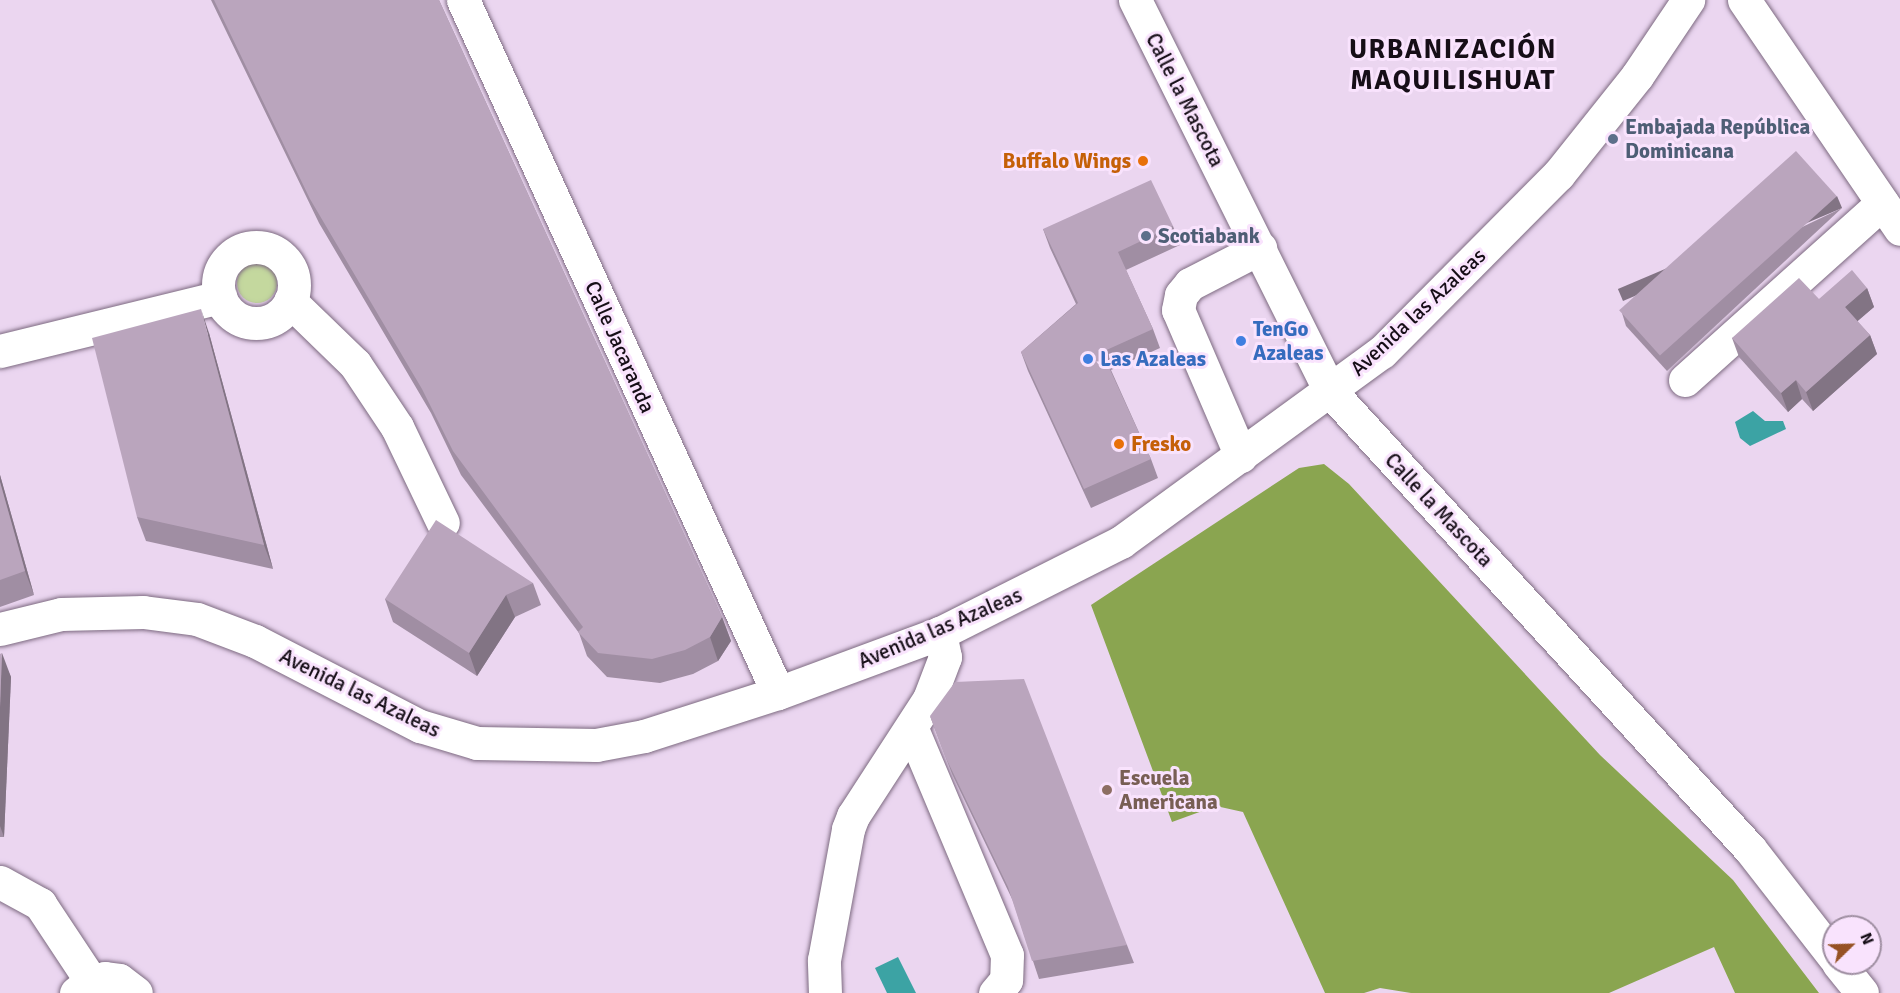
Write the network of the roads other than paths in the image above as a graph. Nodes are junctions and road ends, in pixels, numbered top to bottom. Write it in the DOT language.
graph roads {
  1 [pos="463,0"];
  2 [pos="1136,0"];
  3 [pos="1688,0"];
  4 [pos="1744,0"];
  5 [pos="1891,216"];
  6 [pos="1260,248"];
  7 [pos="220,297"];
  8 [pos="290,301"];
  9 [pos="0,351"];
  10 [pos="1685,380"];
  11 [pos="1330,392"];
  12 [pos="1241,456"];
  13 [pos="443,523"];
  14 [pos="0,629"];
  15 [pos="940,633"];
  16 [pos="778,693"];
  17 [pos="912,729"];
  18 [pos="0,882"];
  19 [pos="1822,942"];
  20 [pos="1848,975"];
  21 [pos="83,987"];
  22 [pos="136,993"];
  23 [pos="825,993"];
  24 [pos="995,993"];
  25 [pos="1862,993"];
  1 -- 16 [label="street, Calle Jacaranda"];
  2 -- 6 [label="street, Calle la Mascota"];
  3 -- 11 [label="street, Avenida las Azaleas"];
  4 -- 5 [label="street"];
  5 -- 10 [label="street"];
  6 -- 11 [label="street, Calle la Mascota"];
  6 -- 12 [label="street"];
  7 -- 8 [label="street"];
  7 -- 8 [label="street"];
  7 -- 9 [label="street"];
  8 -- 13 [label="street"];
  11 -- 12 [label="street, Avenida las Azaleas"];
  11 -- 19 [label="street, Calle la Mascota"];
  12 -- 15 [label="street, Avenida las Azaleas"];
  14 -- 16 [label="street, Avenida las Azaleas"];
  15 -- 16 [label="street, Avenida las Azaleas"];
  15 -- 17 [label="street"];
  17 -- 23 [label="street"];
  17 -- 24 [label="street"];
  18 -- 21 [label="street"];
  20 -- 25 [label="street"];
  21 -- 22 [label="street"];
}
